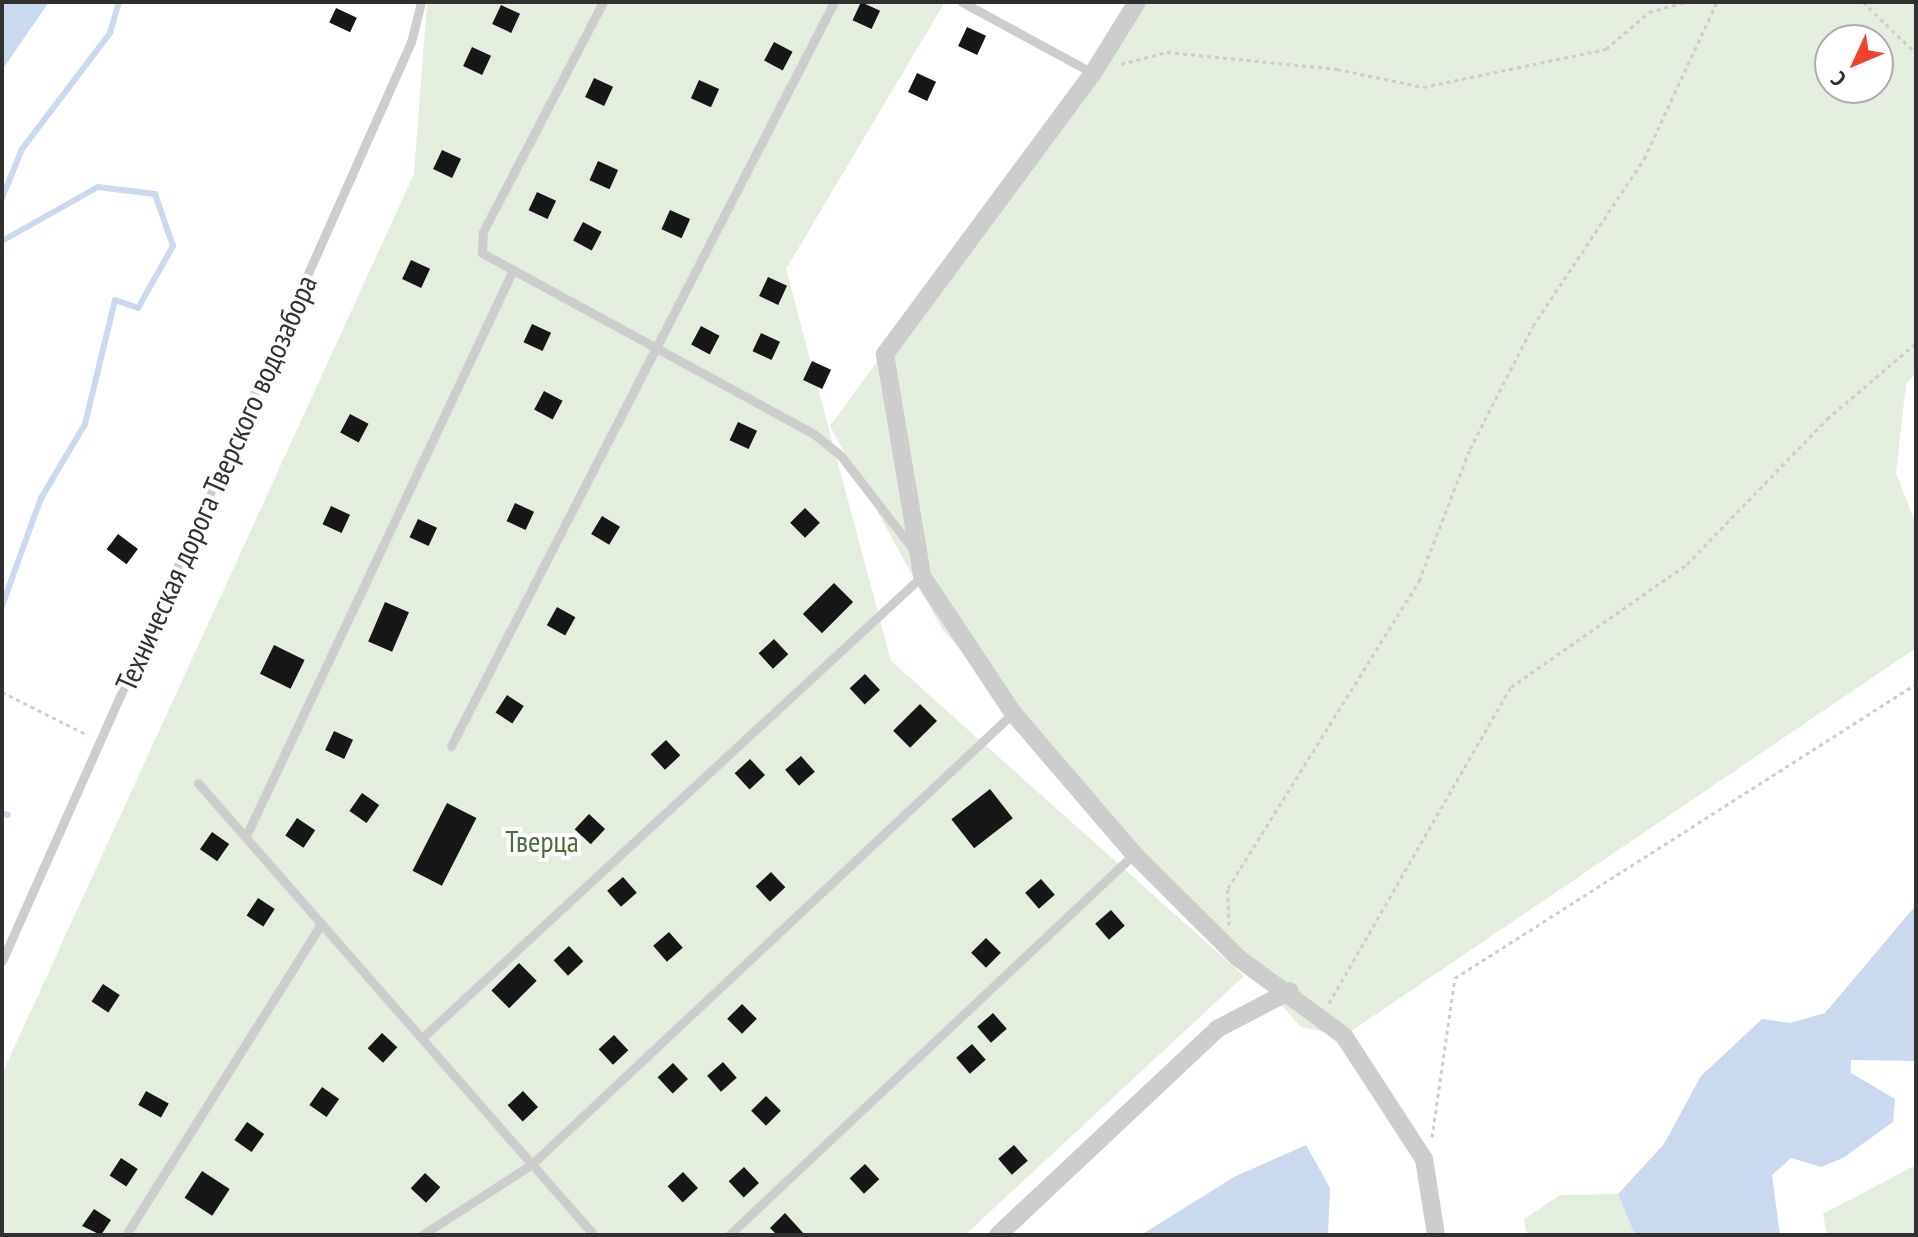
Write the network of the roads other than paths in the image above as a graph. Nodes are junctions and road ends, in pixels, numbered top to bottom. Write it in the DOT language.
graph roads {
  1 [pos="421,2"];
  2 [pos="603,2"];
  3 [pos="834,2"];
  4 [pos="962,2"];
  5 [pos="1137,2"];
  6 [pos="1093,73"];
  7 [pos="512,272"];
  8 [pos="659,351"];
  9 [pos="918,556"];
  10 [pos="922,576"];
  11 [pos="1013,713"];
  12 [pos="451,746"];
  13 [pos="198,783"];
  14 [pos="246,836"];
  15 [pos="1134,854"];
  16 [pos="322,923"];
  17 [pos="2,961"];
  18 [pos="1290,991"];
  19 [pos="423,1037"];
  20 [pos="532,1164"];
  21 [pos="126,1235"];
  22 [pos="422,1235"];
  23 [pos="594,1235"];
  24 [pos="729,1235"];
  25 [pos="998,1235"];
  26 [pos="1436,1235"];
  1 -- 17 [label="lane, Техническая дорога Тверского водозабора"];
  2 -- 7 [label="lane"];
  3 -- 8 [label="lane"];
  4 -- 6 [label="lane"];
  5 -- 6 [label="street"];
  6 -- 9 [label="street"];
  7 -- 8 [label="lane"];
  7 -- 14 [label="lane"];
  8 -- 9 [label="lane"];
  8 -- 12 [label="lane"];
  9 -- 10 [label="street"];
  10 -- 11 [label="street"];
  10 -- 19 [label="lane"];
  11 -- 15 [label="street"];
  11 -- 20 [label="lane"];
  13 -- 14 [label="lane"];
  14 -- 16 [label="lane"];
  15 -- 18 [label="street"];
  15 -- 24 [label="lane"];
  16 -- 19 [label="lane"];
  16 -- 21 [label="lane"];
  18 -- 25 [label="street"];
  18 -- 26 [label="street"];
  19 -- 20 [label="lane"];
  20 -- 22 [label="lane"];
  20 -- 23 [label="lane"];
}
